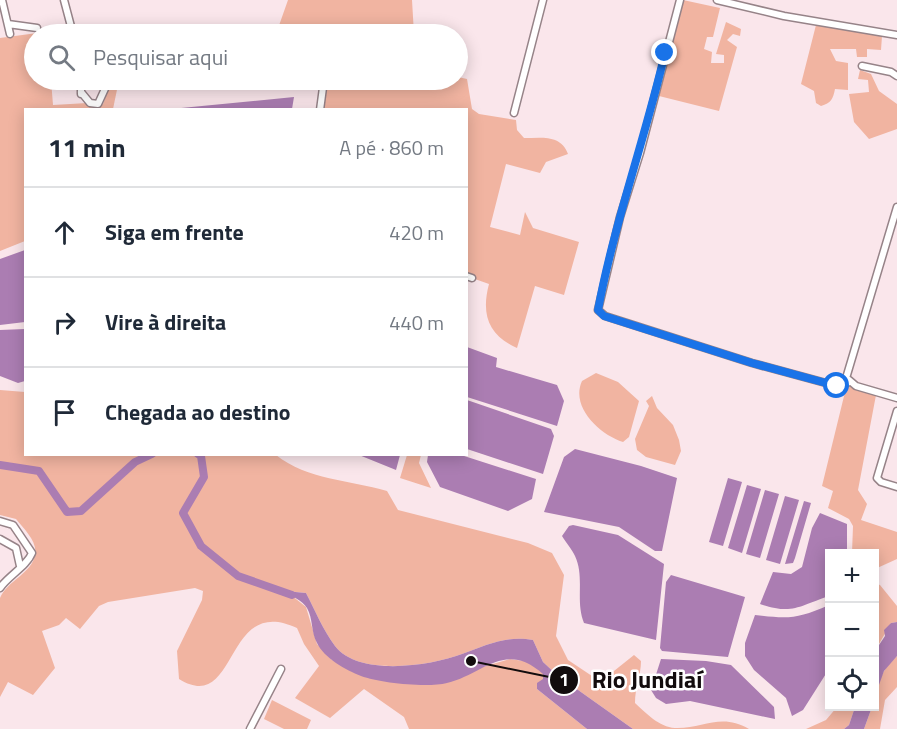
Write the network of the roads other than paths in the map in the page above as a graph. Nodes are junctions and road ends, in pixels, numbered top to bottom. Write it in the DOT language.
graph roads {
  1 [pos="2,0"];
  2 [pos="64,0"];
  3 [pos="543,0"];
  4 [pos="680,0"];
  5 [pos="717,0"];
  6 [pos="8,24"];
  7 [pos="70,24"];
  8 [pos="24,26"];
  9 [pos="10,34"];
  10 [pos="897,35"];
  11 [pos="862,66"];
  12 [pos="897,76"];
  13 [pos="81,90"];
  14 [pos="104,90"];
  15 [pos="323,90"];
  16 [pos="320,108"];
  17 [pos="514,113"];
  18 [pos="897,207"];
  19 [pos="847,382"];
  20 [pos="896,399"];
  21 [pos="897,411"];
  22 [pos="889,440"];
  23 [pos="897,442"];
  24 [pos="897,487"];
  25 [pos="0,520"];
  26 [pos="0,539"];
  27 [pos="20,566"];
  28 [pos="0,588"];
  29 [pos="281,669"];
  30 [pos="250,729"];
  1 -- 6 [label="street"];
  2 -- 7 [label="street"];
  3 -- 17 [label="street"];
  4 -- 19 [label="street"];
  5 -- 10 [label="street"];
  6 -- 8 [label="street"];
  6 -- 9 [label="street"];
  11 -- 12 [label="street"];
  13 -- 14 [label="street"];
  15 -- 16 [label="street"];
  18 -- 19 [label="street"];
  19 -- 20 [label="street"];
  21 -- 22 [label="street"];
  22 -- 23 [label="street"];
  22 -- 24 [label="street"];
  25 -- 27 [label="street"];
  26 -- 27 [label="street"];
  27 -- 28 [label="street"];
  29 -- 30 [label="street"];
}
